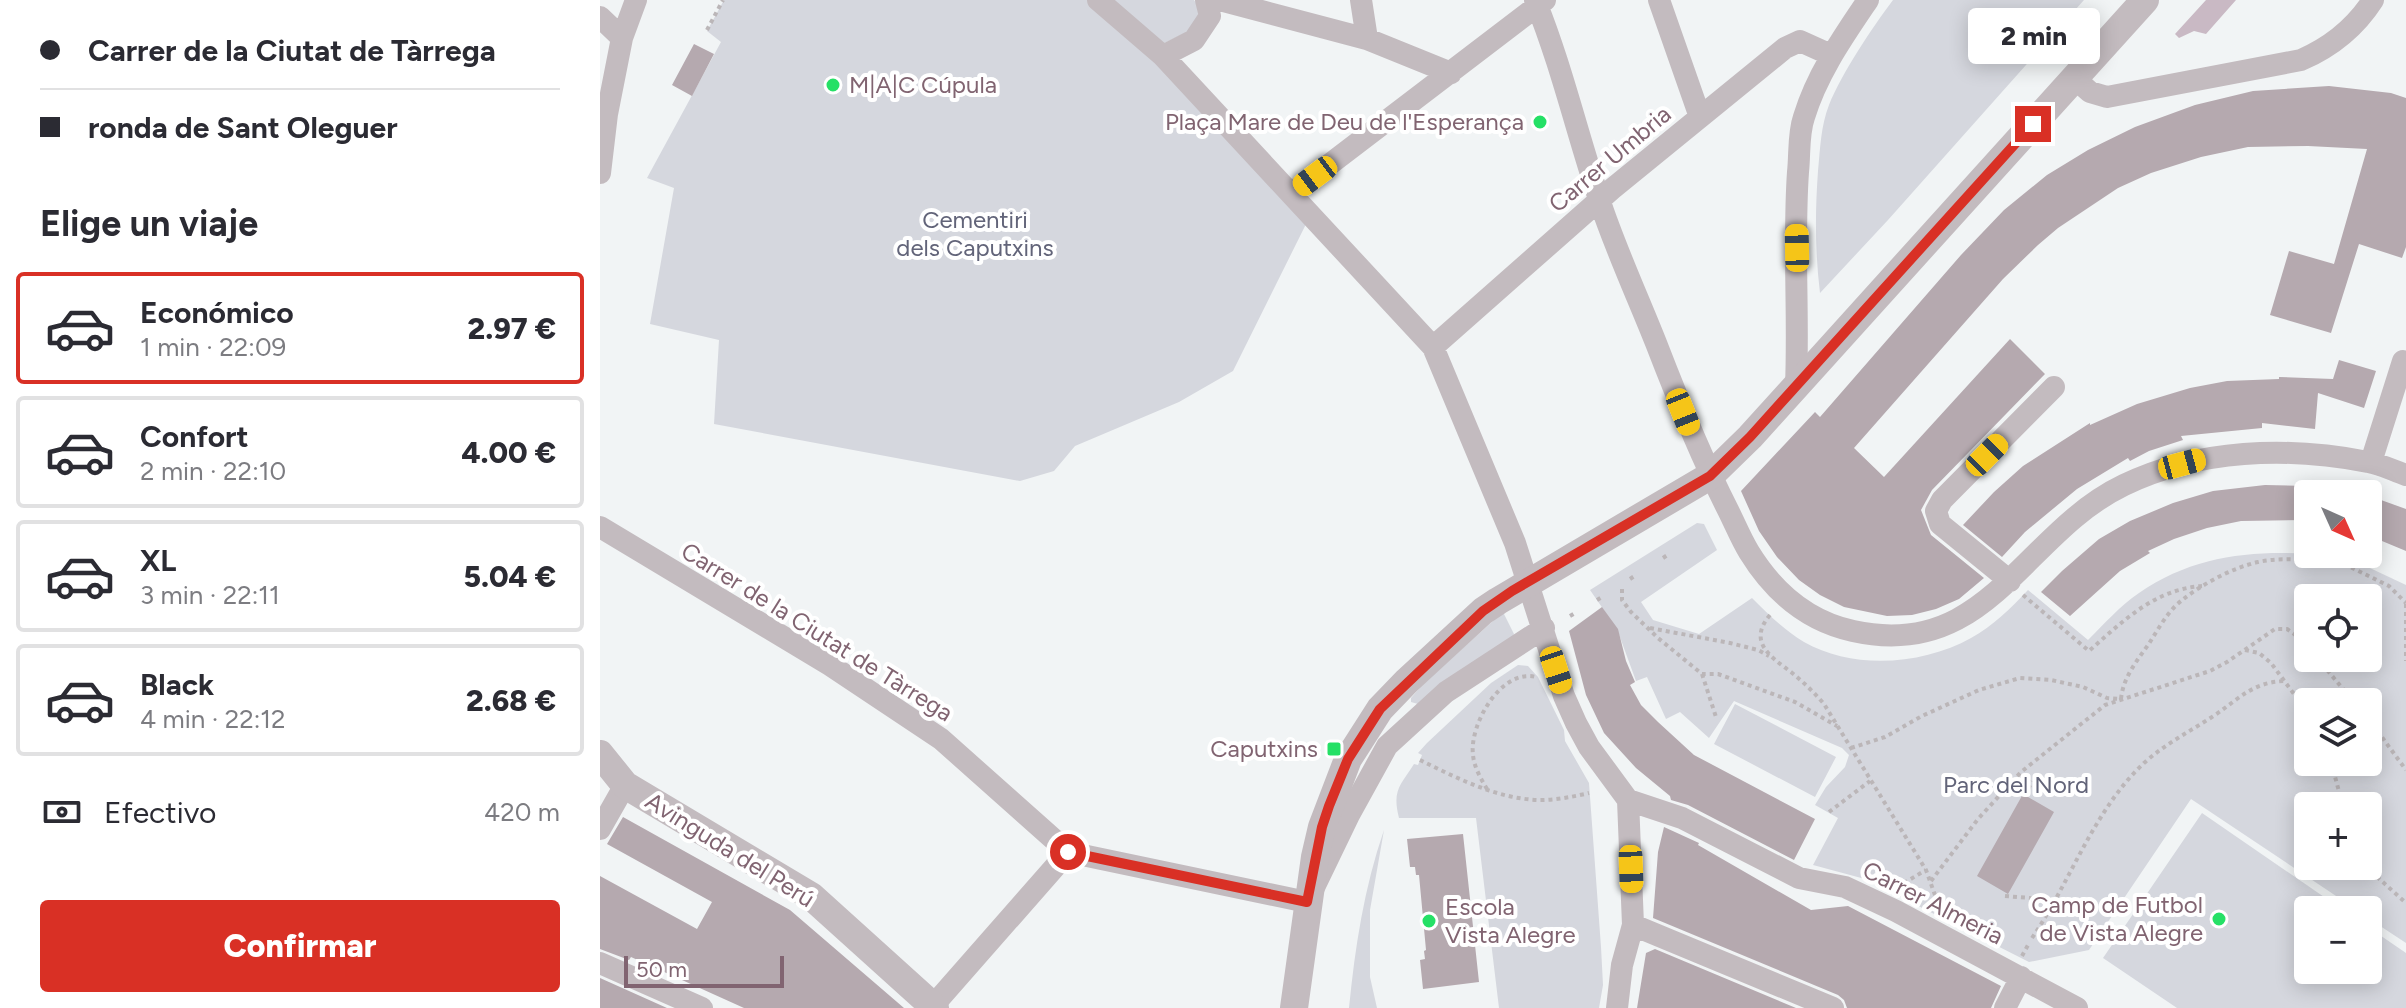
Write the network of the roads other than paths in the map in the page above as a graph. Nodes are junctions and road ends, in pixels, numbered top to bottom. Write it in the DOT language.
graph roads {
  1 [pos="636,0"];
  2 [pos="1098,0"];
  3 [pos="1206,0"];
  4 [pos="1220,0"];
  5 [pos="1361,0"];
  6 [pos="1659,0"];
  7 [pos="1868,0"];
  8 [pos="2145,0"];
  9 [pos="2373,0"];
  10 [pos="1539,2"];
  11 [pos="600,17"];
  12 [pos="622,38"];
  13 [pos="1367,39"];
  14 [pos="1831,55"];
  15 [pos="1163,56"];
  16 [pos="1451,73"];
  17 [pos="2074,78"];
  18 [pos="603,117"];
  19 [pos="1700,117"];
  20 [pos="600,173"];
  21 [pos="1292,193"];
  22 [pos="1599,200"];
  23 [pos="1433,347"];
  24 [pos="2403,361"];
  25 [pos="1796,386"];
  26 [pos="2054,387"];
  27 [pos="2371,462"];
  28 [pos="2406,475"];
  29 [pos="1710,476"];
  30 [pos="600,527"];
  31 [pos="1528,583"];
  32 [pos="2016,588"];
  33 [pos="1544,628"];
  34 [pos="600,754"];
  35 [pos="625,785"];
  36 [pos="1628,800"];
  37 [pos="600,829"];
  38 [pos="1068,852"];
  39 [pos="1307,902"];
  40 [pos="1633,925"];
  41 [pos="600,963"];
  42 [pos="2021,968"];
  43 [pos="933,1007"];
  44 [pos="702,1008"];
  45 [pos="1294,1008"];
  46 [pos="1617,1008"];
  47 [pos="1833,1008"];
  48 [pos="2005,1008"];
  49 [pos="2077,1008"];
  1 -- 12 [label="street"];
  2 -- 15 [label="street"];
  3 -- 15 [label="street"];
  4 -- 13 [label="street"];
  5 -- 13 [label="street"];
  6 -- 19 [label="street"];
  7 -- 14 [label="street"];
  8 -- 17 [label="street"];
  9 -- 17 [label="street"];
  10 -- 16 [label="street"];
  10 -- 22 [label="street"];
  11 -- 12 [label="street"];
  12 -- 18 [label="street"];
  13 -- 16 [label="street"];
  14 -- 19 [label="street, Carrer Umbria"];
  14 -- 25 [label="street"];
  15 -- 21 [label="street"];
  16 -- 21 [label="street"];
  17 -- 25 [label="street"];
  18 -- 20 [label="street"];
  19 -- 22 [label="street, Carrer Umbria"];
  21 -- 23 [label="street"];
  22 -- 23 [label="street, Carrer Umbria"];
  22 -- 29 [label="street"];
  23 -- 31 [label="street"];
  24 -- 27 [label="street"];
  25 -- 29 [label="street"];
  26 -- 32 [label="street"];
  27 -- 28 [label="street"];
  27 -- 32 [label="street"];
  29 -- 31 [label="street"];
  29 -- 32 [label="street"];
  30 -- 38 [label="street, Carrer de la Ciutat de Tàrrega"];
  31 -- 33 [label="street"];
  31 -- 39 [label="street"];
  33 -- 36 [label="street"];
  33 -- 39 [label="street"];
  34 -- 35 [label="street, Avinguda del Perú"];
  35 -- 37 [label="street"];
  35 -- 43 [label="street, Avinguda del Perú"];
  36 -- 40 [label="street"];
  36 -- 42 [label="street, Carrer Almeria"];
  38 -- 39 [label="street, Carrer de la Ciutat de Tàrrega"];
  38 -- 43 [label="street"];
  39 -- 45 [label="street"];
  40 -- 46 [label="street"];
  40 -- 47 [label="street"];
  41 -- 44 [label="street"];
  42 -- 48 [label="street"];
  42 -- 49 [label="street, Carrer Almeria"];
}
